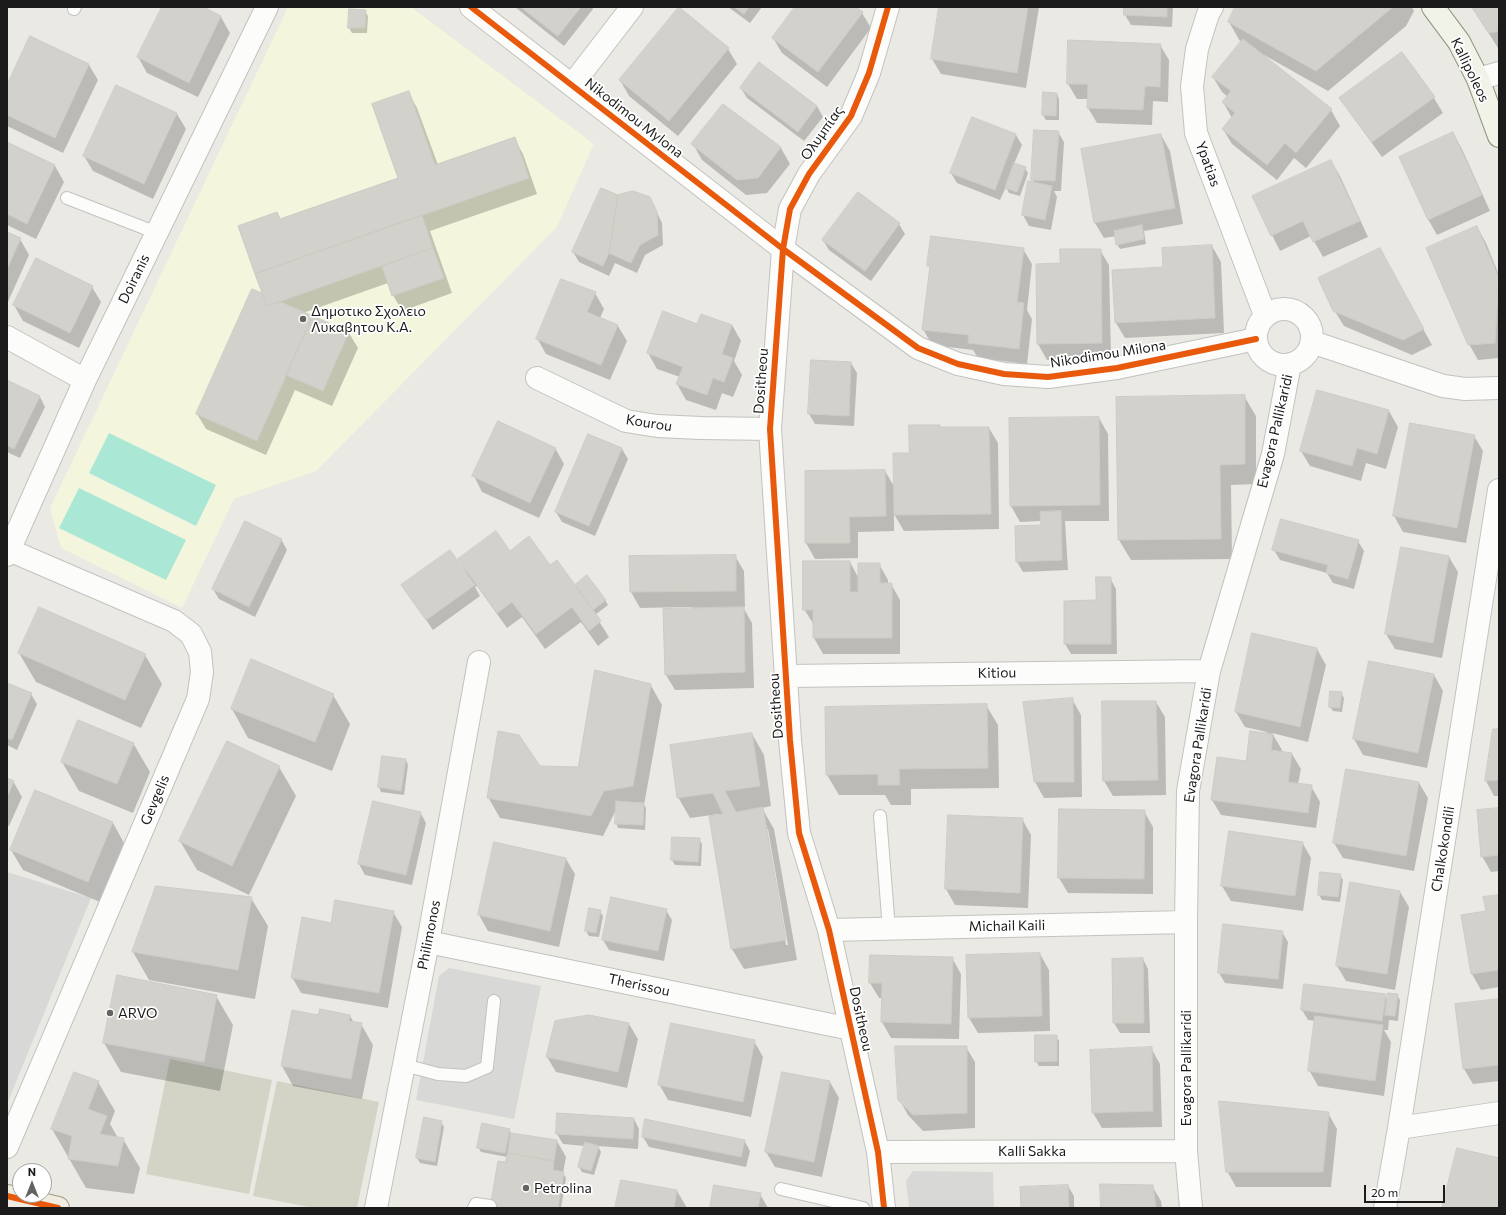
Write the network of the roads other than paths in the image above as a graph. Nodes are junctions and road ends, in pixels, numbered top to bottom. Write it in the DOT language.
graph roads {
  1 [pos="267,7"];
  2 [pos="471,7"];
  3 [pos="632,7"];
  4 [pos="888,7"];
  5 [pos="1212,7"];
  6 [pos="1433,7"];
  7 [pos="1499,73"];
  8 [pos="1478,79"];
  9 [pos="572,85"];
  10 [pos="1499,136"];
  11 [pos="67,198"];
  12 [pos="157,233"];
  13 [pos="783,249"];
  14 [pos="1266,315"];
  15 [pos="7,337"];
  16 [pos="1256,338"];
  17 [pos="1312,342"];
  18 [pos="1290,364"];
  19 [pos="537,378"];
  20 [pos="85,380"];
  21 [pos="1499,388"];
  22 [pos="770,429"];
  23 [pos="1499,490"];
  24 [pos="8,552"];
  25 [pos="479,662"];
  26 [pos="1209,671"];
  27 [pos="786,676"];
  28 [pos="880,816"];
  29 [pos="1186,922"];
  30 [pos="889,929"];
  31 [pos="829,930"];
  32 [pos="428,942"];
  33 [pos="494,1001"];
  34 [pos="851,1029"];
  35 [pos="404,1065"];
  36 [pos="1499,1113"];
  37 [pos="1399,1128"];
  38 [pos="7,1147"];
  39 [pos="1186,1151"];
  40 [pos="878,1152"];
  41 [pos="781,1189"];
  42 [pos="7,1196"];
  43 [pos="490,1206"];
  44 [pos="58,1208"];
  45 [pos="376,1208"];
  46 [pos="474,1208"];
  47 [pos="863,1208"];
  48 [pos="884,1208"];
  49 [pos="1191,1208"];
  50 [pos="1385,1208"];
  1 -- 12 [label="street, Doiranis"];
  2 -- 9 [label="street, Nikodimou Mylona"];
  3 -- 9 [label="street"];
  4 -- 13 [label="street, Ολυμπίας"];
  5 -- 14 [label="street, Ypatias"];
  6 -- 8 [label="main road, Kallipoleos"];
  7 -- 8 [label="street"];
  8 -- 10 [label="main road, Kallipoleos"];
  9 -- 13 [label="street, Nikodimou Mylona"];
  11 -- 12 [label="lane"];
  12 -- 20 [label="street, Doiranis"];
  13 -- 16 [label="street, Nikodimou Milona"];
  13 -- 22 [label="street, Dositheou"];
  14 -- 16 [label="street"];
  14 -- 17 [label="street"];
  15 -- 20 [label="street"];
  16 -- 18 [label="street"];
  17 -- 18 [label="street"];
  17 -- 21 [label="street"];
  18 -- 26 [label="street, Evagora Pallikaridi"];
  19 -- 22 [label="street, Kourou"];
  20 -- 24 [label="street, Doiranis"];
  22 -- 27 [label="street, Dositheou"];
  23 -- 37 [label="street, Chalkokondili"];
  24 -- 38 [label="street, Gevgelis"];
  25 -- 32 [label="street, Philimonos"];
  26 -- 27 [label="street, Kitiou"];
  26 -- 29 [label="street, Evagora Pallikaridi"];
  27 -- 31 [label="street, Dositheou"];
  28 -- 30 [label="lane"];
  29 -- 30 [label="street, Michail Kaili"];
  29 -- 39 [label="street, Evagora Pallikaridi"];
  30 -- 31 [label="street, Michail Kaili"];
  31 -- 34 [label="street, Dositheou"];
  32 -- 34 [label="street, Therissou"];
  32 -- 35 [label="street, Philimonos"];
  33 -- 35 [label="lane"];
  34 -- 40 [label="street, Dositheou"];
  35 -- 45 [label="street, Philimonos"];
  36 -- 37 [label="street"];
  37 -- 50 [label="street, Chalkokondili"];
  39 -- 40 [label="street, Kalli Sakka"];
  39 -- 49 [label="street, Evagora Pallikaridi"];
  40 -- 48 [label="street, Dositheou"];
  41 -- 47 [label="lane"];
  42 -- 44 [label="main road"];
  43 -- 46 [label="lane"];
}
